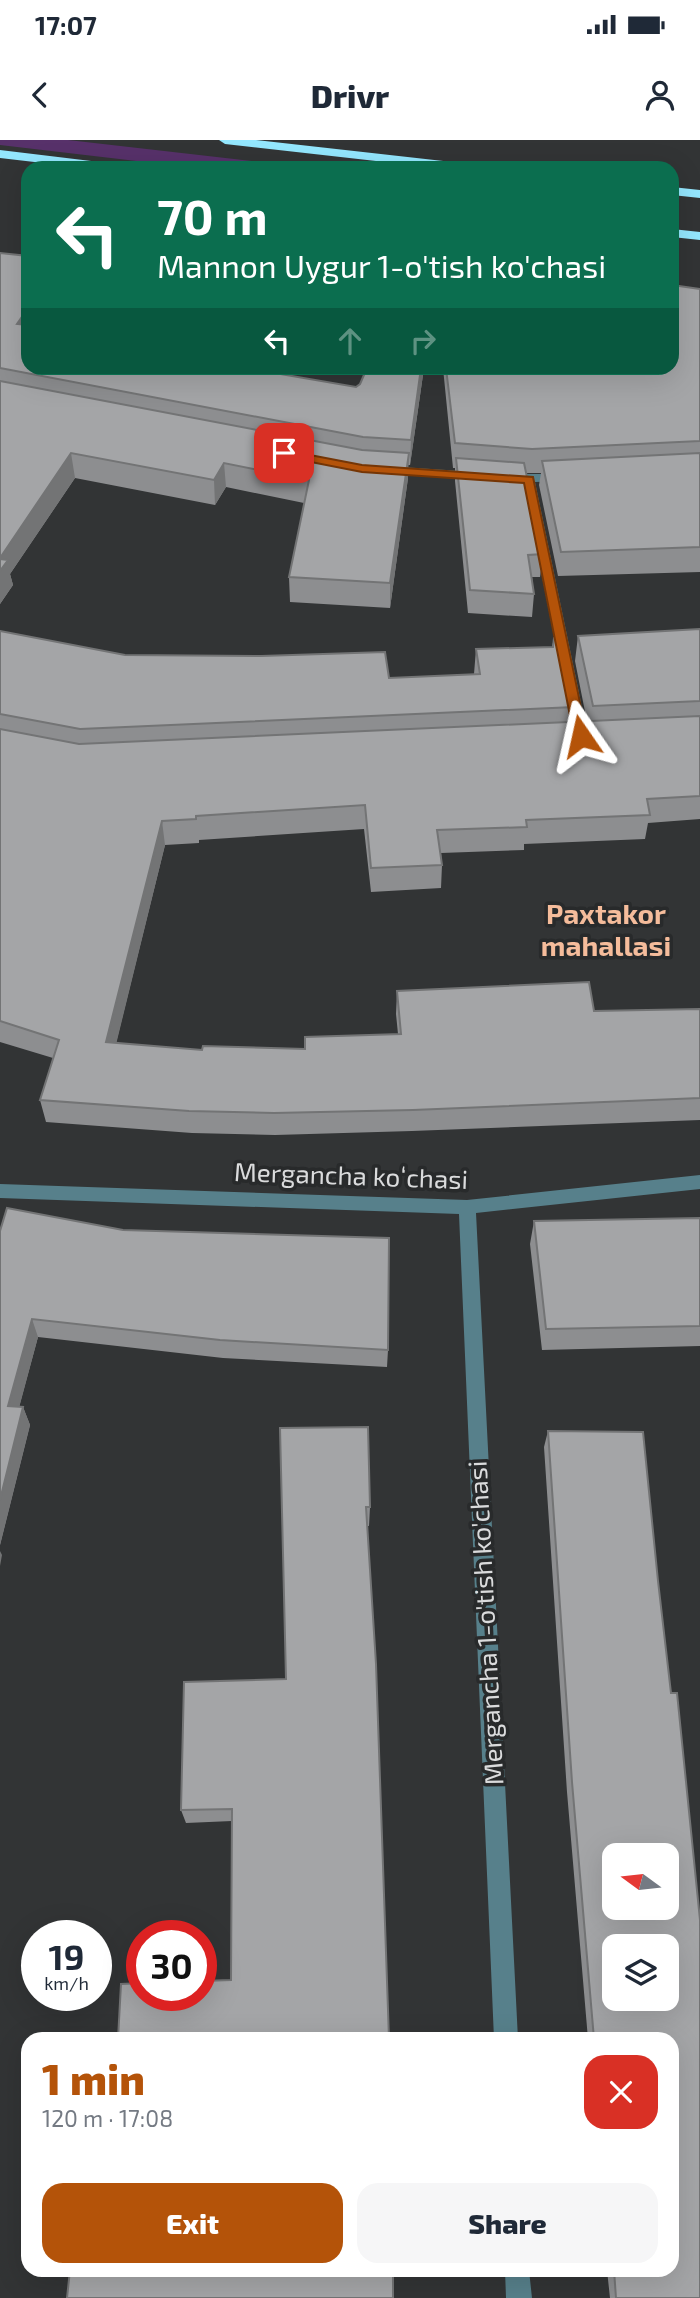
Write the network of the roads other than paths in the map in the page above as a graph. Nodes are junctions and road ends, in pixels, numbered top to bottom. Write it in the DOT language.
graph roads {
  1 [pos="225,140"];
  2 [pos="0,154"];
  3 [pos="52,161"];
  4 [pos="409,161"];
  5 [pos="679,192"];
  6 [pos="700,194"];
  7 [pos="679,234"];
  8 [pos="700,236"];
  9 [pos="374,469"];
  10 [pos="582,477"];
  11 [pos="529,480"];
  12 [pos="580,736"];
  13 [pos="700,1182"];
  14 [pos="0,1191"];
  15 [pos="467,1207"];
  16 [pos="506,2032"];
  17 [pos="518,2277"];
  18 [pos="519,2298"];
  1 -- 4 [label="highway"];
  2 -- 3 [label="highway"];
  5 -- 6 [label="highway"];
  7 -- 8 [label="highway"];
  9 -- 11 [label="street"];
  10 -- 11 [label="street"];
  11 -- 12 [label="street"];
  13 -- 15 [label="street, Mergancha koʻchasi"];
  14 -- 15 [label="street, Mergancha koʻchasi"];
  15 -- 16 [label="street, Mergancha 1-o'tish ko'chasi"];
  17 -- 18 [label="street"];
}
